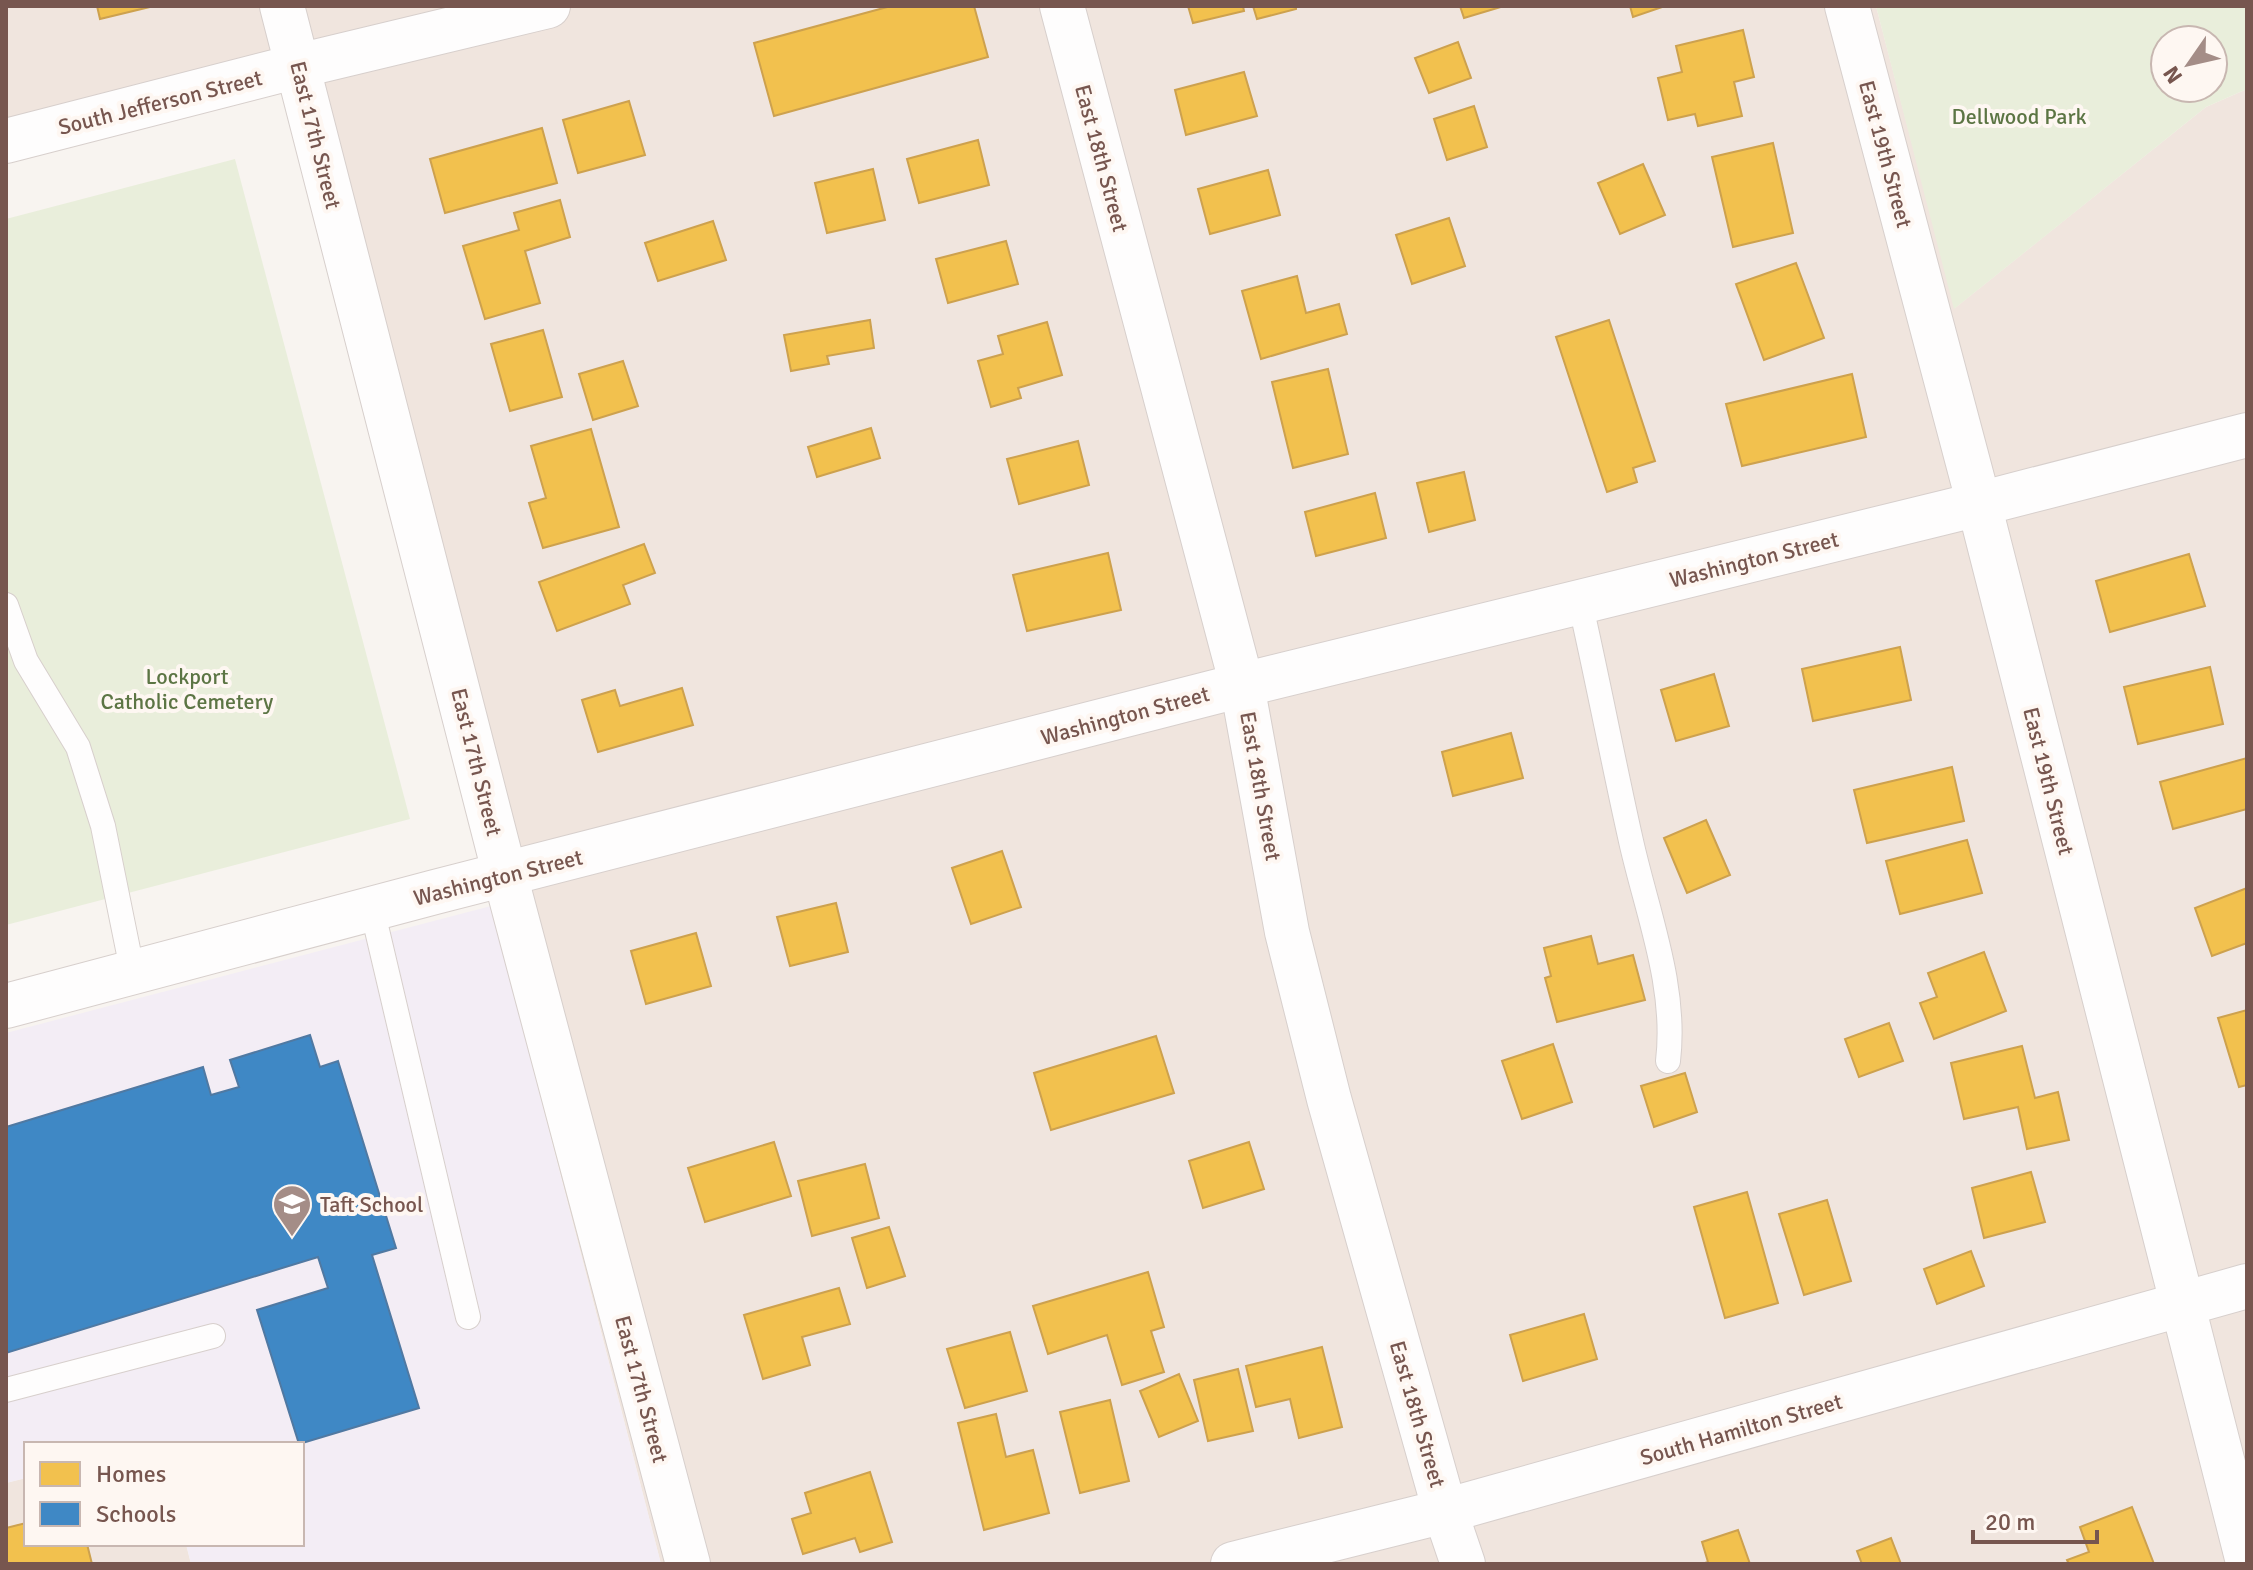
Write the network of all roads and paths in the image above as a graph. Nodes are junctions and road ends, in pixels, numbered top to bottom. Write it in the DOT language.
graph roads {
  1 [pos="282,6"];
  2 [pos="548,6"];
  3 [pos="1062,6"];
  4 [pos="1847,6"];
  5 [pos="298,66"];
  6 [pos="6,141"];
  7 [pos="2247,435"];
  8 [pos="1979,504"];
  9 [pos="1580,602"];
  10 [pos="6,605"];
  11 [pos="1242,685"];
  12 [pos="505,875"];
  13 [pos="372,909"];
  14 [pos="133,974"];
  15 [pos="6,1006"];
  16 [pos="1668,1061"];
  17 [pos="2247,1286"];
  18 [pos="2183,1305"];
  19 [pos="468,1317"];
  20 [pos="213,1336"];
  21 [pos="6,1390"];
  22 [pos="1445,1511"];
  23 [pos="2247,1558"];
  24 [pos="688,1564"];
  25 [pos="1233,1564"];
  26 [pos="1463,1564"];
  1 -- 5 [label="street, East 17th Street"];
  2 -- 5 [label="street, South Jefferson Street"];
  3 -- 11 [label="street, East 18th Street"];
  4 -- 8 [label="street, East 19th Street"];
  5 -- 6 [label="street, South Jefferson Street"];
  5 -- 12 [label="street, East 17th Street"];
  7 -- 8 [label="street, Washington Street"];
  8 -- 9 [label="street, Washington Street"];
  8 -- 18 [label="street, East 19th Street"];
  9 -- 11 [label="street, Washington Street"];
  9 -- 16 [label="lane"];
  10 -- 14 [label="lane"];
  11 -- 12 [label="street, Washington Street"];
  11 -- 22 [label="street, East 18th Street"];
  12 -- 13 [label="street, Washington Street"];
  12 -- 24 [label="street, East 17th Street"];
  13 -- 14 [label="street, Washington Street"];
  13 -- 19 [label="lane"];
  14 -- 15 [label="street, Washington Street"];
  17 -- 18 [label="street, South Hamilton Street"];
  18 -- 22 [label="street, South Hamilton Street"];
  18 -- 23 [label="street, East 19th Street"];
  20 -- 21 [label="lane"];
  22 -- 25 [label="street, South Hamilton Street"];
  22 -- 26 [label="street, East 18th Street"];
}
